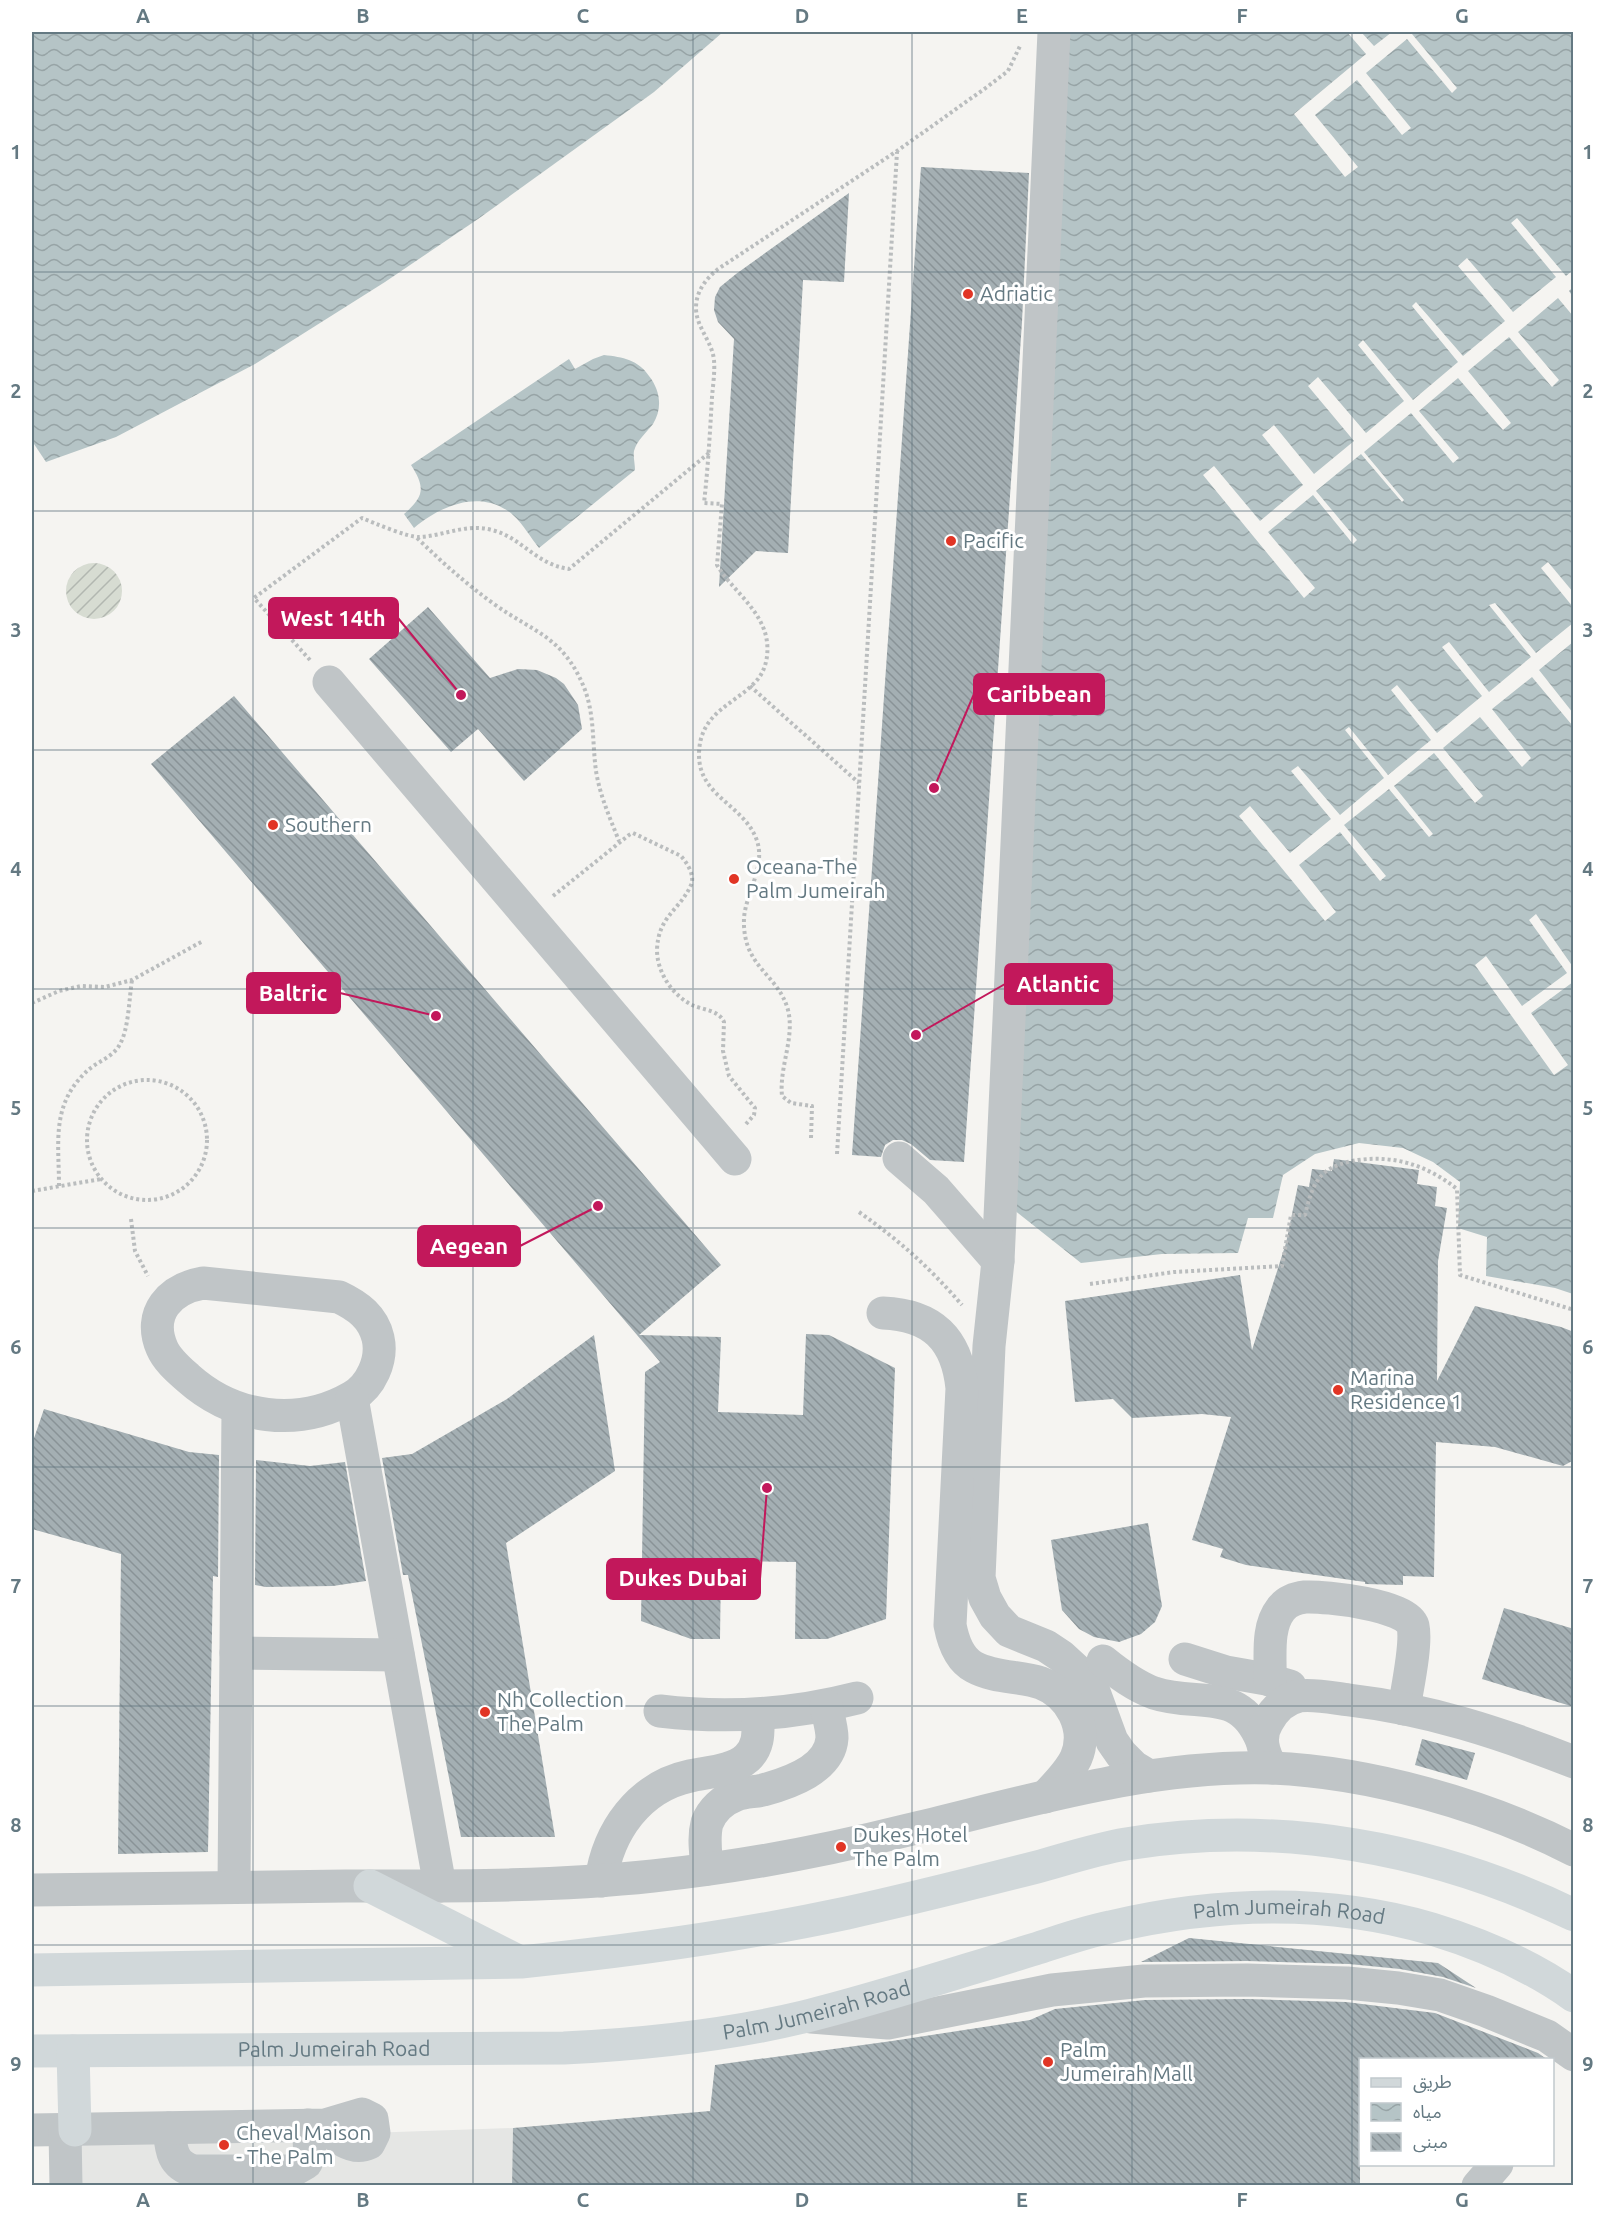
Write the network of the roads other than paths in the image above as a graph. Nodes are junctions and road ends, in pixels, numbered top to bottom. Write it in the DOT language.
graph roads {
  1 [pos="1039,35"];
  2 [pos="330,682"];
  3 [pos="729,1152"];
  4 [pos="899,1158"];
  5 [pos="998,1260"];
  6 [pos="883,1313"];
  7 [pos="352,1398"];
  8 [pos="238,1409"];
  9 [pos="1009,1631"];
  10 [pos="956,1647"];
  11 [pos="236,1653"];
  12 [pos="398,1655"];
  13 [pos="1185,1659"];
  14 [pos="1103,1661"];
  15 [pos="1270,1680"];
  16 [pos="1313,1696"];
  17 [pos="1404,1709"];
  18 [pos="660,1711"];
  19 [pos="758,1715"];
  20 [pos="1267,1754"];
  21 [pos="1574,1762"];
  22 [pos="1149,1776"];
  23 [pos="1045,1797"];
  24 [pos="1574,1850"];
  25 [pos="707,1869"];
  26 [pos="601,1881"];
  27 [pos="370,1886"];
  28 [pos="440,1886"];
  29 [pos="234,1887"];
  30 [pos="32,1890"];
  31 [pos="1574,1915"];
  32 [pos="521,1962"];
  33 [pos="32,1970"];
  34 [pos="1574,1996"];
  35 [pos="804,2017"];
  36 [pos="1543,2048"];
  37 [pos="32,2050"];
  38 [pos="73,2051"];
  39 [pos="1574,2055"];
  40 [pos="169,2128"];
  41 [pos="32,2130"];
  42 [pos="70,2130"];
  43 [pos="1495,2166"];
  44 [pos="66,2186"];
  45 [pos="76,2186"];
  46 [pos="1478,2186"];
  1 -- 5 [label="street"];
  2 -- 3 [label="street"];
  4 -- 5 [label="street"];
  5 -- 9 [label="street"];
  6 -- 10 [label="street"];
  7 -- 8 [label="street"];
  7 -- 8 [label="street"];
  7 -- 12 [label="street"];
  8 -- 11 [label="street"];
  9 -- 10 [label="street"];
  9 -- 22 [label="street"];
  10 -- 23 [label="street"];
  11 -- 12 [label="street"];
  11 -- 29 [label="street"];
  12 -- 28 [label="street"];
  13 -- 15 [label="street"];
  14 -- 20 [label="street"];
  15 -- 16 [label="street"];
  15 -- 17 [label="street"];
  16 -- 17 [label="street"];
  16 -- 20 [label="street"];
  17 -- 21 [label="street"];
  18 -- 19 [label="street"];
  19 -- 25 [label="street"];
  19 -- 26 [label="street"];
  20 -- 22 [label="street"];
  20 -- 24 [label="street"];
  22 -- 23 [label="street"];
  23 -- 25 [label="street"];
  25 -- 26 [label="street"];
  26 -- 28 [label="street"];
  27 -- 28 [label="street"];
  27 -- 29 [label="street"];
  27 -- 32 [label="main road"];
  29 -- 30 [label="street"];
  31 -- 32 [label="main road"];
  32 -- 33 [label="main road"];
  34 -- 35 [label="main road, Palm Jumeirah Road"];
  35 -- 36 [label="street"];
  35 -- 38 [label="main road, Palm Jumeirah Road"];
  36 -- 39 [label="street"];
  37 -- 38 [label="main road, Palm Jumeirah Road"];
  38 -- 42 [label="main road"];
  40 -- 40 [label="street"];
  40 -- 42 [label="street"];
  41 -- 42 [label="street"];
  42 -- 44 [label="street"];
  42 -- 45 [label="street"];
  43 -- 46 [label="street"];
}
